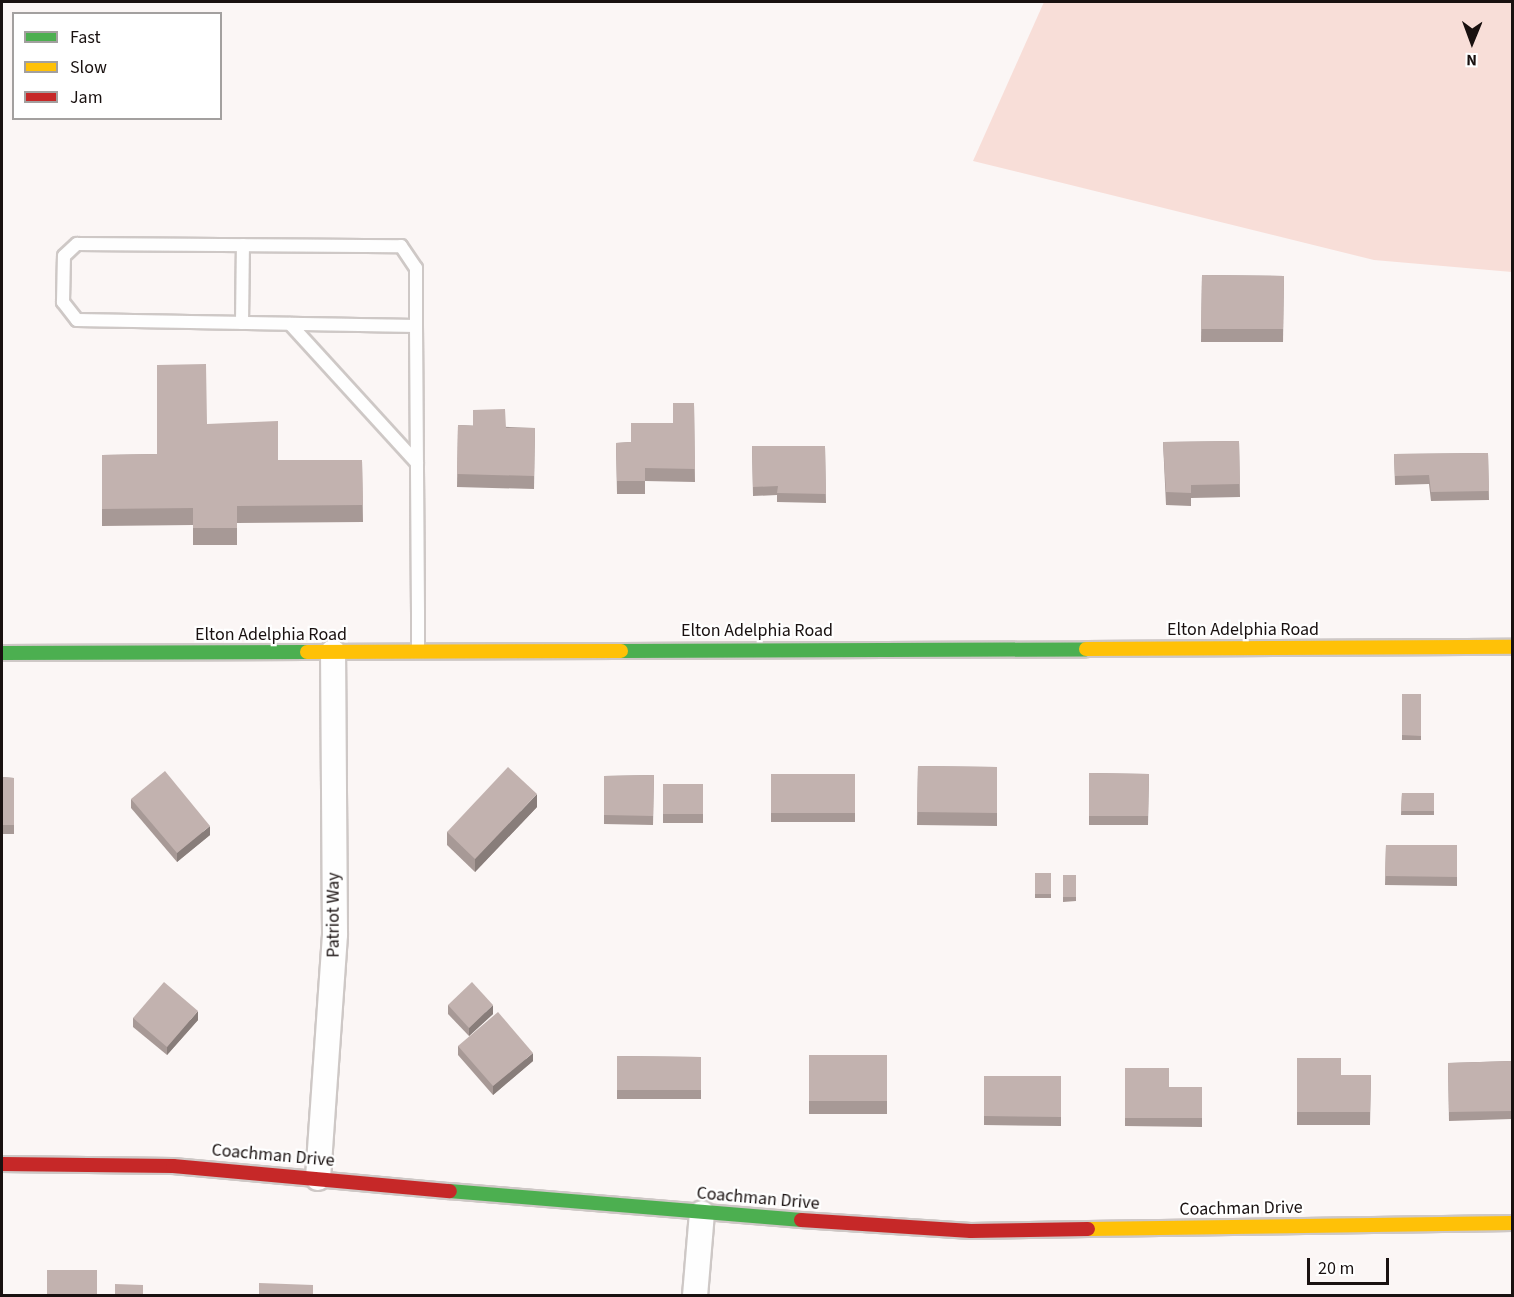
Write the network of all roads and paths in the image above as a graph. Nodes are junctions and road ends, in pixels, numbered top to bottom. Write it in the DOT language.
graph roads {
  1 [pos="243,245"];
  2 [pos="242,323"];
  3 [pos="290,324"];
  4 [pos="416,326"];
  5 [pos="417,463"];
  6 [pos="1512,647"];
  7 [pos="333,652"];
  8 [pos="418,652"];
  9 [pos="2,653"];
  10 [pos="2,1164"];
  11 [pos="318,1178"];
  12 [pos="702,1213"];
  13 [pos="1512,1223"];
  14 [pos="695,1296"];
  1 -- 2 [label="lane"];
  1 -- 2 [label="lane"];
  1 -- 4 [label="lane"];
  2 -- 3 [label="lane"];
  3 -- 4 [label="lane"];
  3 -- 5 [label="lane"];
  4 -- 5 [label="lane"];
  5 -- 8 [label="lane"];
  6 -- 8 [label="street, Elton Adelphia Road"];
  7 -- 8 [label="street, Elton Adelphia Road"];
  7 -- 9 [label="street, Elton Adelphia Road"];
  7 -- 11 [label="street, Patriot Way"];
  10 -- 11 [label="street, Coachman Drive"];
  11 -- 12 [label="street, Coachman Drive"];
  12 -- 13 [label="street, Coachman Drive"];
  12 -- 14 [label="street"];
}
